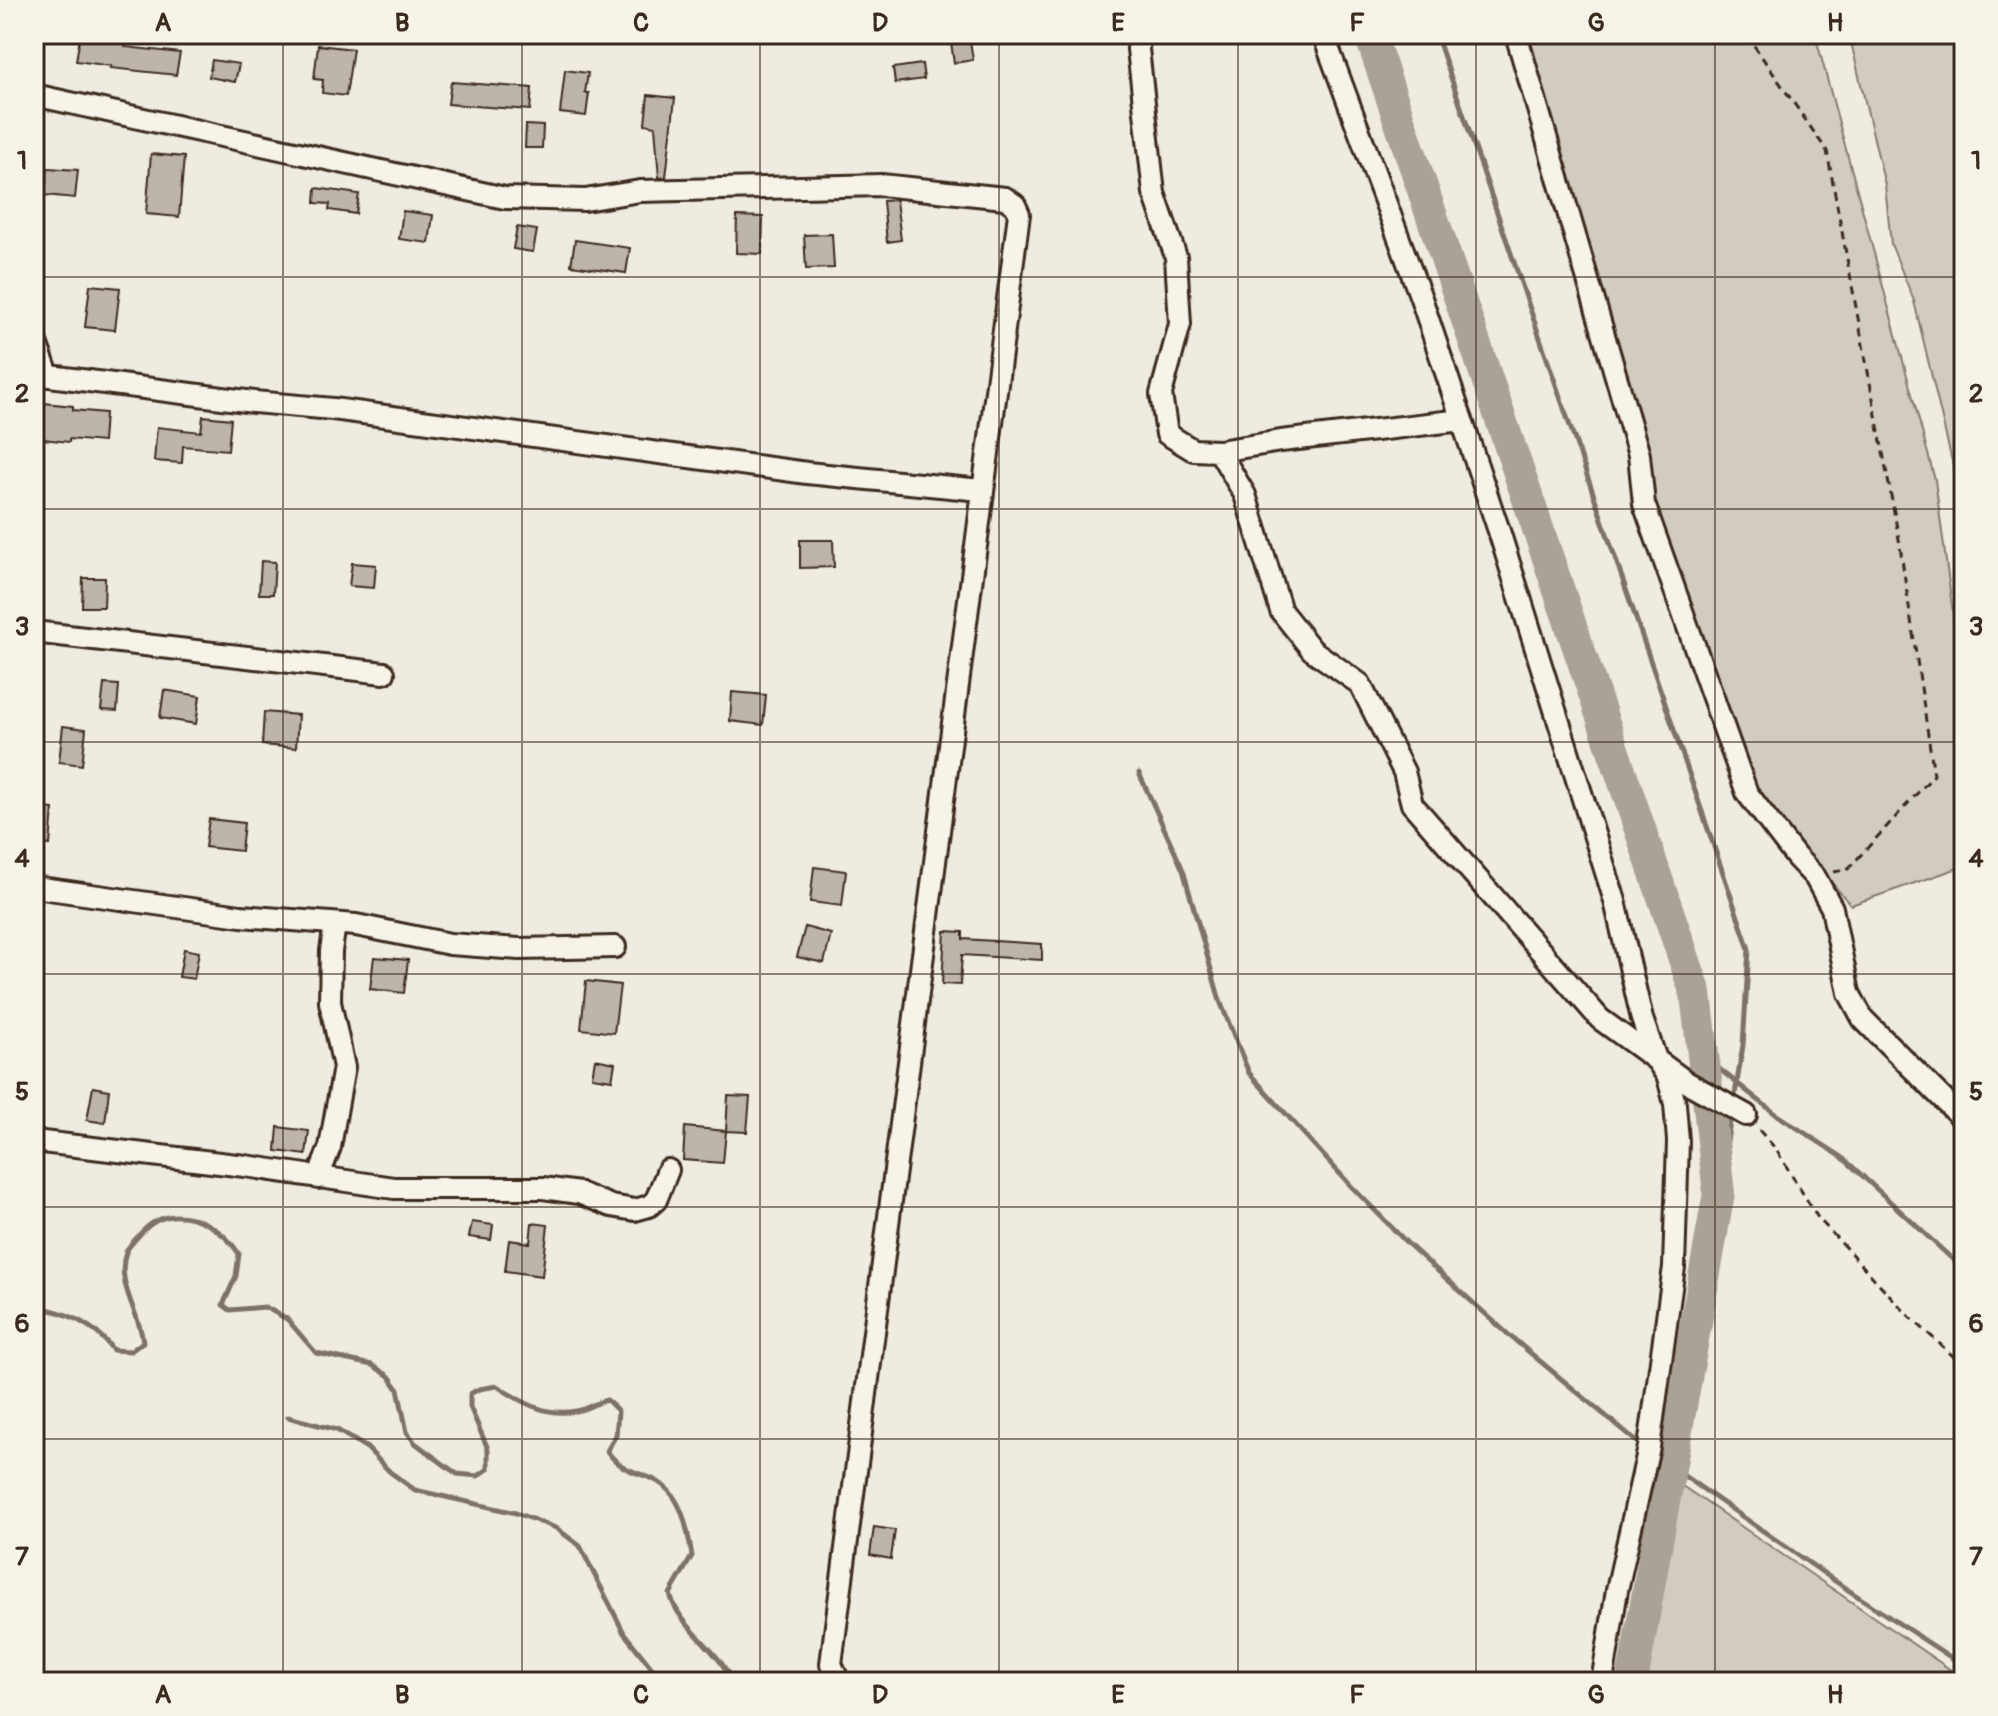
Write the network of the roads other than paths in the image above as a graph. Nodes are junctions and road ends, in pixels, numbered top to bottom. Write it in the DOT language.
graph roads {
  1 [pos="1139,34"];
  2 [pos="1323,34"];
  3 [pos="1516,34"];
  4 [pos="34,95"];
  5 [pos="34,337"];
  6 [pos="41,374"];
  7 [pos="1462,420"];
  8 [pos="1219,451"];
  9 [pos="981,490"];
  10 [pos="34,632"];
  11 [pos="384,673"];
  12 [pos="34,887"];
  13 [pos="335,924"];
  14 [pos="615,947"];
  15 [pos="1656,1059"];
  16 [pos="1746,1115"];
  17 [pos="1964,1120"];
  18 [pos="34,1141"];
  19 [pos="668,1170"];
  20 [pos="318,1178"];
  21 [pos="839,1682"];
  22 [pos="1602,1682"];
  1 -- 8 [label="street"];
  2 -- 7 [label="street"];
  3 -- 17 [label="street"];
  4 -- 9 [label="street"];
  5 -- 6 [label="street"];
  6 -- 9 [label="street"];
  7 -- 8 [label="street"];
  7 -- 15 [label="street"];
  8 -- 15 [label="street"];
  9 -- 21 [label="street"];
  10 -- 11 [label="street"];
  12 -- 13 [label="street"];
  13 -- 14 [label="street"];
  13 -- 20 [label="street"];
  15 -- 16 [label="street"];
  15 -- 22 [label="street"];
  18 -- 20 [label="street"];
  19 -- 20 [label="street"];
}
